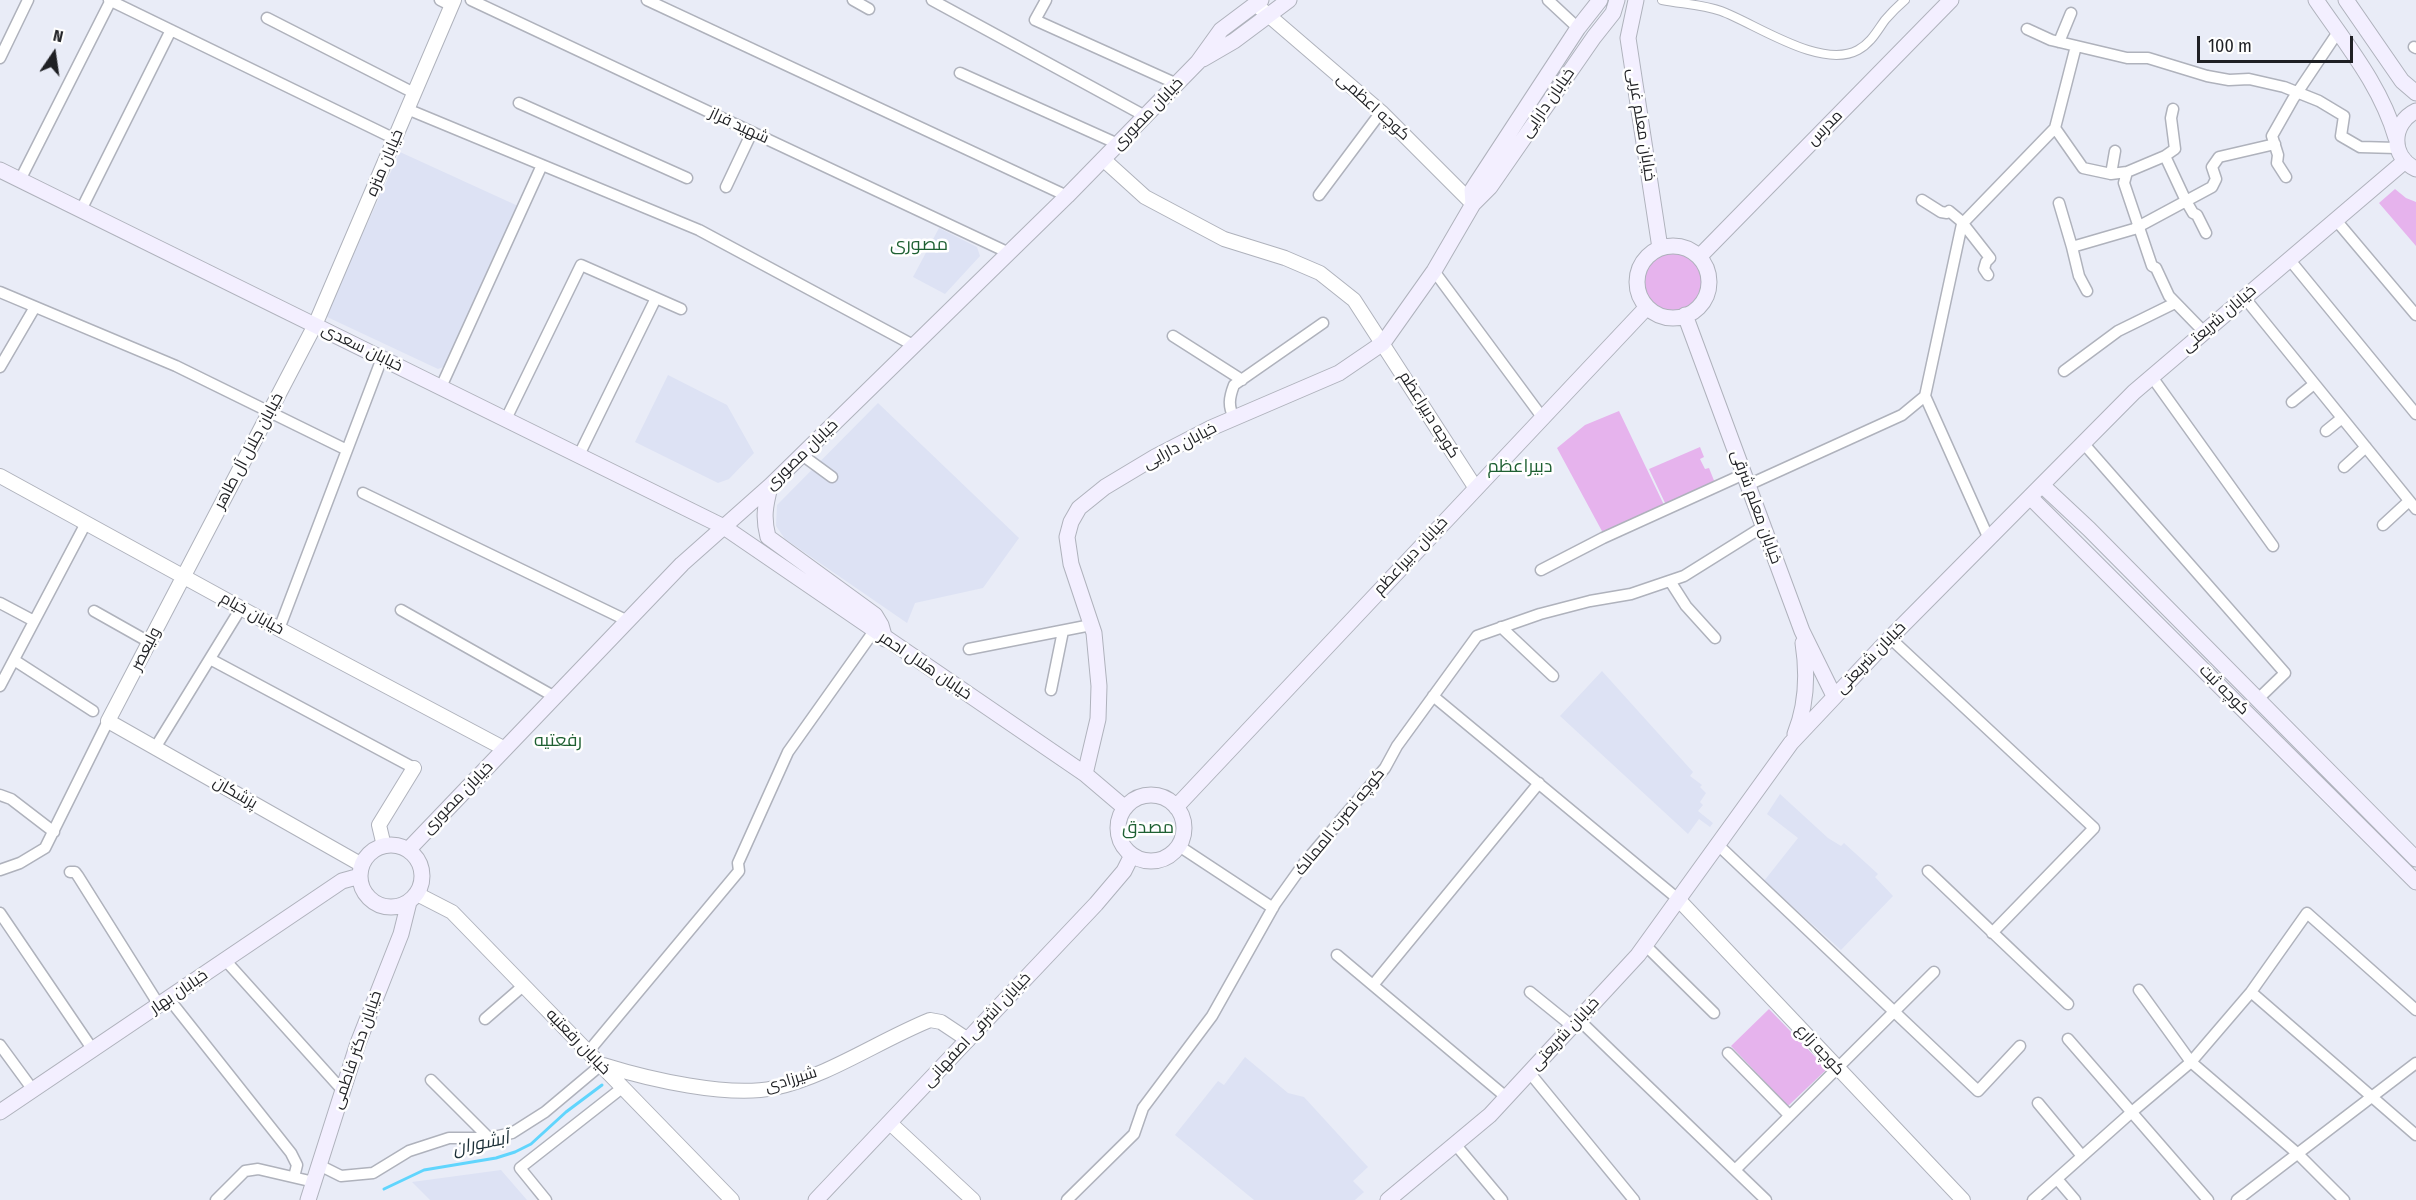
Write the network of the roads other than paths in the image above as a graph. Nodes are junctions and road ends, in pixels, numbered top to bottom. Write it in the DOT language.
graph roads {
  1 [pos="28,0"];
  2 [pos="110,0"];
  3 [pos="471,0"];
  4 [pos="647,0"];
  5 [pos="852,0"];
  6 [pos="932,0"];
  7 [pos="1047,0"];
  8 [pos="1548,0"];
  9 [pos="1600,0"];
  10 [pos="1617,0"];
  11 [pos="1662,0"];
  12 [pos="1905,0"];
  13 [pos="1951,0"];
  14 [pos="2316,0"];
  15 [pos="2346,0"];
  16 [pos="1256,1"];
  17 [pos="1636,1"];
  18 [pos="449,2"];
  19 [pos="1277,6"];
  20 [pos="870,9"];
  21 [pos="2071,13"];
  22 [pos="267,18"];
  23 [pos="1582,23"];
  24 [pos="2027,29"];
  25 [pos="171,30"];
  26 [pos="1600,30"];
  27 [pos="2338,32"];
  28 [pos="2059,42"];
  29 [pos="2076,46"];
  30 [pos="0,58"];
  31 [pos="1198,62"];
  32 [pos="960,73"];
  33 [pos="1177,84"];
  34 [pos="2298,92"];
  35 [pos="414,93"];
  36 [pos="2416,93"];
  37 [pos="519,103"];
  38 [pos="2173,109"];
  39 [pos="407,110"];
  40 [pos="2416,111"];
  41 [pos="1381,112"];
  42 [pos="1145,116"];
  43 [pos="2055,128"];
  44 [pos="752,132"];
  45 [pos="395,139"];
  46 [pos="1118,144"];
  47 [pos="2275,144"];
  48 [pos="2115,151"];
  49 [pos="2404,154"];
  50 [pos="2165,156"];
  51 [pos="1103,159"];
  52 [pos="542,165"];
  53 [pos="0,170"];
  54 [pos="2127,172"];
  55 [pos="2111,174"];
  56 [pos="2286,177"];
  57 [pos="687,178"];
  58 [pos="20,180"];
  59 [pos="726,187"];
  60 [pos="1319,195"];
  61 [pos="1067,196"];
  62 [pos="1922,200"];
  63 [pos="2186,201"];
  64 [pos="2059,203"];
  65 [pos="1473,204"];
  66 [pos="81,210"];
  67 [pos="2335,219"];
  68 [pos="1962,224"];
  69 [pos="2138,225"];
  70 [pos="2206,233"];
  71 [pos="2072,247"];
  72 [pos="1660,248"];
  73 [pos="1007,252"];
  74 [pos="1699,257"];
  75 [pos="2289,259"];
  76 [pos="1434,271"];
  77 [pos="1988,275"];
  78 [pos="2087,291"];
  79 [pos="0,292"];
  80 [pos="2244,297"];
  81 [pos="656,298"];
  82 [pos="2175,303"];
  83 [pos="35,307"];
  84 [pos="1647,307"];
  85 [pos="681,309"];
  86 [pos="1685,315"];
  87 [pos="2416,315"];
  88 [pos="1323,323"];
  89 [pos="315,325"];
  90 [pos="2204,332"];
  91 [pos="1173,336"];
  92 [pos="1383,343"];
  93 [pos="913,345"];
  94 [pos="382,358"];
  95 [pos="0,367"];
  96 [pos="2064,371"];
  97 [pos="2152,377"];
  98 [pos="1242,380"];
  99 [pos="2314,384"];
  100 [pos="441,387"];
  101 [pos="1925,396"];
  102 [pos="2292,402"];
  103 [pos="269,412"];
  104 [pos="2416,414"];
  105 [pos="1542,417"];
  106 [pos="1233,418"];
  107 [pos="2342,418"];
  108 [pos="506,419"];
  109 [pos="2326,431"];
  110 [pos="2084,444"];
  111 [pos="2366,447"];
  112 [pos="347,450"];
  113 [pos="802,454"];
  114 [pos="579,455"];
  115 [pos="2344,467"];
  116 [pos="0,476"];
  117 [pos="832,477"];
  118 [pos="1746,479"];
  119 [pos="771,485"];
  120 [pos="2043,486"];
  121 [pos="1475,487"];
  122 [pos="363,493"];
  123 [pos="2031,498"];
  124 [pos="2413,505"];
  125 [pos="86,523"];
  126 [pos="2383,525"];
  127 [pos="1764,526"];
  128 [pos="724,527"];
  129 [pos="2089,529"];
  130 [pos="1989,539"];
  131 [pos="2076,541"];
  132 [pos="2273,546"];
  133 [pos="1541,570"];
  134 [pos="183,576"];
  135 [pos="1670,581"];
  136 [pos="0,603"];
  137 [pos="241,608"];
  138 [pos="401,610"];
  139 [pos="94,611"];
  140 [pos="34,621"];
  141 [pos="628,621"];
  142 [pos="1091,625"];
  143 [pos="1501,627"];
  144 [pos="279,629"];
  145 [pos="1063,631"];
  146 [pos="1802,631"];
  147 [pos="879,635"];
  148 [pos="1715,638"];
  149 [pos="1890,638"];
  150 [pos="149,642"];
  151 [pos="969,649"];
  152 [pos="2212,654"];
  153 [pos="210,659"];
  154 [pos="14,660"];
  155 [pos="2200,667"];
  156 [pos="1553,675"];
  157 [pos="0,686"];
  158 [pos="1051,690"];
  159 [pos="1433,696"];
  160 [pos="1834,696"];
  161 [pos="555,697"];
  162 [pos="2257,700"];
  163 [pos="93,711"];
  164 [pos="108,721"];
  165 [pos="1791,743"];
  166 [pos="155,748"];
  167 [pos="505,750"];
  168 [pos="414,768"];
  169 [pos="1085,774"];
  170 [pos="1539,783"];
  171 [pos="0,795"];
  172 [pos="1176,807"];
  173 [pos="1125,808"];
  174 [pos="54,832"];
  175 [pos="1718,844"];
  176 [pos="384,846"];
  177 [pos="1179,846"];
  178 [pos="408,850"];
  179 [pos="1135,857"];
  180 [pos="2416,859"];
  181 [pos="0,870"];
  182 [pos="361,870"];
  183 [pos="1928,871"];
  184 [pos="70,872"];
  185 [pos="2416,882"];
  186 [pos="413,898"];
  187 [pos="1678,899"];
  188 [pos="1274,908"];
  189 [pos="0,913"];
  190 [pos="1992,933"];
  191 [pos="1645,945"];
  192 [pos="1337,955"];
  193 [pos="226,961"];
  194 [pos="1934,972"];
  195 [pos="1373,985"];
  196 [pos="524,986"];
  197 [pos="2139,990"];
  198 [pos="1530,992"];
  199 [pos="2251,992"];
  200 [pos="164,1002"];
  201 [pos="2068,1004"];
  202 [pos="2416,1010"];
  203 [pos="1894,1011"];
  204 [pos="1714,1013"];
  205 [pos="486,1019"];
  206 [pos="1575,1022"];
  207 [pos="2068,1039"];
  208 [pos="968,1040"];
  209 [pos="0,1045"];
  210 [pos="2020,1046"];
  211 [pos="93,1050"];
  212 [pos="588,1052"];
  213 [pos="1728,1053"];
  214 [pos="2192,1062"];
  215 [pos="2416,1063"];
  216 [pos="601,1065"];
  217 [pos="1837,1068"];
  218 [pos="1529,1072"];
  219 [pos="431,1080"];
  220 [pos="622,1088"];
  221 [pos="33,1090"];
  222 [pos="343,1091"];
  223 [pos="1506,1097"];
  224 [pos="2372,1097"];
  225 [pos="2038,1103"];
  226 [pos="2133,1110"];
  227 [pos="0,1112"];
  228 [pos="1789,1115"];
  229 [pos="892,1125"];
  230 [pos="2416,1136"];
  231 [pos="489,1138"];
  232 [pos="1455,1144"];
  233 [pos="2298,1154"];
  234 [pos="2082,1156"];
  235 [pos="319,1165"];
  236 [pos="1735,1170"];
  237 [pos="294,1177"];
  238 [pos="2057,1179"];
  239 [pos="314,1182"];
  240 [pos="1960,1199"];
  241 [pos="216,1200"];
  242 [pos="308,1200"];
  243 [pos="546,1200"];
  244 [pos="732,1200"];
  245 [pos="816,1200"];
  246 [pos="824,1200"];
  247 [pos="973,1200"];
  248 [pos="1067,1200"];
  249 [pos="1388,1200"];
  250 [pos="1502,1200"];
  251 [pos="1634,1200"];
  252 [pos="1766,1200"];
  253 [pos="2033,1200"];
  254 [pos="2075,1200"];
  255 [pos="2208,1200"];
  256 [pos="2237,1200"];
  257 [pos="2344,1200"];
  1 -- 30 [label="street"];
  2 -- 25 [label="street"];
  2 -- 58 [label="street"];
  3 -- 44 [label="street, شهید فراز"];
  4 -- 61 [label="street"];
  5 -- 20 [label="street"];
  6 -- 42 [label="street"];
  7 -- 33 [label="street"];
  8 -- 23 [label="street"];
  9 -- 23 [label="main road, خیابان دارایی"];
  10 -- 26 [label="main road, خیابان دارایی"];
  11 -- 12 [label="street"];
  13 -- 74 [label="main road, مدرس"];
  14 -- 27 [label="main road"];
  15 -- 36 [label="main road"];
  16 -- 19 [label="street, کوچه اعظمی"];
  16 -- 31 [label="main road, خیابان مصوری"];
  17 -- 72 [label="main road, خیابان معلم غربی"];
  18 -- 35 [label="street, خیابان منزه"];
  19 -- 31 [label="main road, خیابان مصوری"];
  19 -- 41 [label="street, کوچه اعظمی"];
  21 -- 28 [label="street"];
  22 -- 35 [label="street"];
  23 -- 26 [label="main road"];
  23 -- 65 [label="main road, خیابان دارایی"];
  24 -- 28 [label="street"];
  25 -- 45 [label="street"];
  25 -- 66 [label="street"];
  26 -- 65 [label="main road, خیابان دارایی"];
  27 -- 34 [label="street"];
  27 -- 49 [label="main road"];
  28 -- 29 [label="street"];
  29 -- 34 [label="street"];
  29 -- 43 [label="street"];
  31 -- 33 [label="main road, خیابان مصوری"];
  32 -- 46 [label="street"];
  33 -- 42 [label="main road, خیابان مصوری"];
  34 -- 47 [label="street"];
  34 -- 49 [label="street"];
  35 -- 39 [label="street, خیابان منزه"];
  37 -- 57 [label="street"];
  38 -- 50 [label="street"];
  39 -- 45 [label="street, خیابان منزه"];
  39 -- 52 [label="street"];
  40 -- 49 [label="main road, خیابان شریعتی"];
  41 -- 60 [label="street"];
  41 -- 65 [label="street, کوچه اعظمی"];
  42 -- 46 [label="main road, خیابان مصوری"];
  43 -- 55 [label="street"];
  43 -- 68 [label="street"];
  44 -- 59 [label="street"];
  44 -- 73 [label="street, شهید فراز"];
  45 -- 89 [label="street, خیابان منزه"];
  46 -- 51 [label="main road, خیابان مصوری"];
  47 -- 56 [label="street"];
  47 -- 63 [label="street"];
  48 -- 55 [label="street"];
  49 -- 67 [label="main road, خیابان شریعتی"];
  50 -- 54 [label="street"];
  50 -- 63 [label="street"];
  51 -- 61 [label="main road, خیابان مصوری"];
  51 -- 92 [label="street, کوچه دبیراعظم"];
  52 -- 93 [label="street"];
  52 -- 100 [label="street"];
  53 -- 58 [label="main road, خیابان سعدی"];
  54 -- 55 [label="street"];
  54 -- 69 [label="street"];
  58 -- 66 [label="main road, خیابان سعدی"];
  61 -- 73 [label="main road, خیابان مصوری"];
  62 -- 68 [label="street"];
  63 -- 69 [label="street"];
  63 -- 70 [label="street"];
  64 -- 71 [label="street"];
  65 -- 76 [label="main road, خیابان دارایی"];
  66 -- 89 [label="main road, خیابان سعدی"];
  67 -- 75 [label="main road, خیابان شریعتی"];
  67 -- 87 [label="street"];
  68 -- 77 [label="street"];
  68 -- 101 [label="street"];
  69 -- 71 [label="street"];
  69 -- 82 [label="street"];
  71 -- 78 [label="street"];
  72 -- 74 [label="main road"];
  72 -- 84 [label="main road"];
  73 -- 93 [label="main road, خیابان مصوری"];
  74 -- 86 [label="main road"];
  75 -- 80 [label="main road, خیابان شریعتی"];
  75 -- 104 [label="street"];
  76 -- 92 [label="main road, خیابان دارایی"];
  76 -- 105 [label="street"];
  79 -- 83 [label="street"];
  80 -- 90 [label="main road, خیابان شریعتی"];
  80 -- 99 [label="street"];
  81 -- 85 [label="street"];
  81 -- 108 [label="street"];
  81 -- 114 [label="street"];
  82 -- 90 [label="street"];
  82 -- 96 [label="street"];
  83 -- 95 [label="street"];
  83 -- 103 [label="street"];
  84 -- 86 [label="main road"];
  84 -- 105 [label="main road, خیابان دبیراعظم"];
  86 -- 118 [label="main road, خیابان معلم شرقی"];
  88 -- 98 [label="street"];
  89 -- 94 [label="main road, خیابان سعدی"];
  89 -- 103 [label="street, خیابان جلال آل طاهر"];
  90 -- 97 [label="main road, خیابان شریعتی"];
  91 -- 98 [label="street"];
  92 -- 106 [label="main road, خیابان دارایی"];
  92 -- 121 [label="street, کوچه دبیراعظم"];
  93 -- 113 [label="main road, خیابان مصوری"];
  94 -- 100 [label="main road, خیابان سعدی"];
  94 -- 112 [label="street"];
  97 -- 110 [label="main road, خیابان شریعتی"];
  97 -- 132 [label="street"];
  98 -- 106 [label="street"];
  99 -- 102 [label="street"];
  99 -- 107 [label="street"];
  100 -- 108 [label="main road, خیابان سعدی"];
  101 -- 118 [label="street"];
  101 -- 130 [label="street"];
  103 -- 112 [label="street"];
  103 -- 134 [label="street, خیابان جلال آل طاهر"];
  105 -- 121 [label="main road, خیابان دبیراعظم"];
  106 -- 142 [label="main road, خیابان دارایی"];
  107 -- 109 [label="street"];
  107 -- 111 [label="street"];
  108 -- 114 [label="main road, خیابان سعدی"];
  110 -- 120 [label="main road, خیابان شریعتی"];
  110 -- 162 [label="street"];
  111 -- 115 [label="street"];
  111 -- 124 [label="street"];
  112 -- 144 [label="street"];
  113 -- 117 [label="street"];
  113 -- 119 [label="main road, خیابان مصوری"];
  114 -- 128 [label="main road, خیابان سعدی"];
  116 -- 125 [label="street, خیابان خیام"];
  118 -- 127 [label="main road, خیابان معلم شرقی"];
  118 -- 133 [label="street"];
  119 -- 128 [label="main road, خیابان مصوری"];
  119 -- 147 [label="main road"];
  120 -- 123 [label="main road, خیابان شریعتی"];
  120 -- 129 [label="main road, کوچه ثبت"];
  121 -- 172 [label="main road, خیابان دبیراعظم"];
  122 -- 141 [label="street"];
  123 -- 130 [label="main road, خیابان شریعتی"];
  123 -- 131 [label="main road, کوچه ثبت"];
  124 -- 126 [label="street"];
  125 -- 134 [label="street, خیابان خیام"];
  125 -- 140 [label="street"];
  127 -- 135 [label="street, کوچه نصرت الممالک"];
  127 -- 146 [label="main road, خیابان معلم شرقی"];
  128 -- 141 [label="main road, خیابان مصوری"];
  128 -- 147 [label="main road, خیابان هلال احمر"];
  129 -- 131 [label="main road"];
  129 -- 152 [label="main road, کوچه ثبت"];
  130 -- 149 [label="main road, خیابان شریعتی"];
  131 -- 155 [label="main road, کوچه ثبت"];
  134 -- 137 [label="street, خیابان خیام"];
  134 -- 150 [label="street, ولیعصر"];
  135 -- 143 [label="street, کوچه نصرت الممالک"];
  135 -- 148 [label="street"];
  136 -- 140 [label="street"];
  137 -- 144 [label="street, خیابان خیام"];
  137 -- 153 [label="street"];
  138 -- 161 [label="street"];
  139 -- 150 [label="street"];
  140 -- 154 [label="street"];
  141 -- 161 [label="main road, خیابان مصوری"];
  142 -- 145 [label="street"];
  142 -- 169 [label="main road, خیابان دارایی"];
  143 -- 156 [label="street"];
  143 -- 159 [label="street, کوچه نصرت الممالک"];
  144 -- 167 [label="street, خیابان خیام"];
  145 -- 151 [label="street"];
  145 -- 158 [label="street"];
  146 -- 160 [label="main road, خیابان معلم شرقی"];
  146 -- 165 [label="main road"];
  147 -- 169 [label="main road, خیابان هلال احمر"];
  147 -- 212 [label="street"];
  149 -- 160 [label="main road, خیابان شریعتی"];
  149 -- 190 [label="street"];
  150 -- 164 [label="street, ولیعصر"];
  152 -- 155 [label="main road"];
  152 -- 162 [label="main road, کوچه ثبت"];
  153 -- 166 [label="street"];
  153 -- 168 [label="street"];
  154 -- 157 [label="street"];
  154 -- 163 [label="street"];
  155 -- 185 [label="main road, کوچه ثبت"];
  159 -- 170 [label="street"];
  159 -- 188 [label="street, کوچه نصرت الممالک"];
  160 -- 165 [label="main road, خیابان شریعتی"];
  161 -- 167 [label="main road, خیابان مصوری"];
  162 -- 180 [label="main road, کوچه ثبت"];
  164 -- 166 [label="street, پزشکان"];
  164 -- 174 [label="street"];
  165 -- 175 [label="main road, خیابان شریعتی"];
  166 -- 182 [label="street, پزشکان"];
  167 -- 178 [label="main road, خیابان مصوری"];
  168 -- 176 [label="street"];
  169 -- 173 [label="main road, خیابان هلال احمر"];
  170 -- 187 [label="street"];
  170 -- 195 [label="street"];
  171 -- 174 [label="street"];
  172 -- 173 [label="main road"];
  172 -- 177 [label="main road"];
  173 -- 179 [label="main road"];
  174 -- 181 [label="street"];
  175 -- 187 [label="main road, خیابان شریعتی"];
  175 -- 203 [label="street"];
  176 -- 178 [label="main road"];
  176 -- 182 [label="main road"];
  177 -- 179 [label="main road"];
  177 -- 188 [label="street"];
  178 -- 186 [label="main road"];
  179 -- 208 [label="main road, خیابان اشرفی اصفهانی"];
  179 -- 229 [label="main road, خیابان اشرفی اصفهانی"];
  182 -- 186 [label="main road"];
  182 -- 193 [label="main road, خیابان بهار"];
  183 -- 190 [label="street"];
  184 -- 200 [label="street"];
  186 -- 196 [label="street, خیابان رفعتیه"];
  186 -- 222 [label="main road, خیابان دکتر فاطمی"];
  187 -- 191 [label="main road, خیابان شریعتی"];
  187 -- 217 [label="street, کوچه زارع"];
  188 -- 248 [label="street, کوچه نصرت الممالک"];
  189 -- 211 [label="street"];
  190 -- 201 [label="street"];
  191 -- 204 [label="street"];
  191 -- 206 [label="main road, خیابان شریعتی"];
  192 -- 195 [label="street"];
  193 -- 200 [label="main road, خیابان بهار"];
  193 -- 222 [label="street"];
  194 -- 203 [label="street"];
  195 -- 223 [label="street"];
  196 -- 205 [label="street"];
  196 -- 212 [label="street, خیابان رفعتیه"];
  197 -- 214 [label="street"];
  198 -- 206 [label="street"];
  199 -- 202 [label="street"];
  199 -- 214 [label="street"];
  199 -- 224 [label="street"];
  200 -- 211 [label="main road, خیابان بهار"];
  200 -- 237 [label="street"];
  203 -- 210 [label="street"];
  203 -- 217 [label="street"];
  206 -- 218 [label="main road, خیابان شریعتی"];
  206 -- 236 [label="street"];
  207 -- 226 [label="street"];
  208 -- 216 [label="street, شیرزادی"];
  208 -- 229 [label="main road, خیابان اشرفی اصفهانی"];
  209 -- 221 [label="street"];
  211 -- 221 [label="main road, خیابان بهار"];
  212 -- 216 [label="street, خیابان رفعتیه"];
  213 -- 228 [label="street"];
  214 -- 226 [label="street"];
  214 -- 233 [label="street"];
  215 -- 224 [label="street"];
  216 -- 220 [label="street, خیابان رفعتیه"];
  216 -- 231 [label="street"];
  217 -- 228 [label="street"];
  217 -- 240 [label="street, کوچه زارع"];
  218 -- 223 [label="main road, خیابان شریعتی"];
  218 -- 251 [label="street"];
  219 -- 231 [label="street"];
  220 -- 243 [label="street"];
  220 -- 244 [label="street, خیابان رفعتیه"];
  221 -- 227 [label="main road, خیابان بهار"];
  222 -- 235 [label="main road, خیابان دکتر فاطمی"];
  223 -- 232 [label="main road, خیابان شریعتی"];
  224 -- 230 [label="street"];
  224 -- 233 [label="street"];
  225 -- 234 [label="street"];
  226 -- 234 [label="street"];
  226 -- 255 [label="street"];
  228 -- 236 [label="street"];
  229 -- 245 [label="main road, خیابان اشرفی اصفهانی"];
  229 -- 246 [label="main road, خیابان اشرفی اصفهانی"];
  229 -- 247 [label="street"];
  231 -- 235 [label="street"];
  232 -- 249 [label="main road, خیابان شریعتی"];
  232 -- 250 [label="street"];
  233 -- 256 [label="street"];
  233 -- 257 [label="street"];
  234 -- 238 [label="street"];
  235 -- 239 [label="main road, خیابان دکتر فاطمی"];
  236 -- 252 [label="street"];
  237 -- 239 [label="street"];
  237 -- 241 [label="street"];
  238 -- 253 [label="street"];
  238 -- 254 [label="street"];
  239 -- 242 [label="main road, خیابان دکتر فاطمی"];
}
